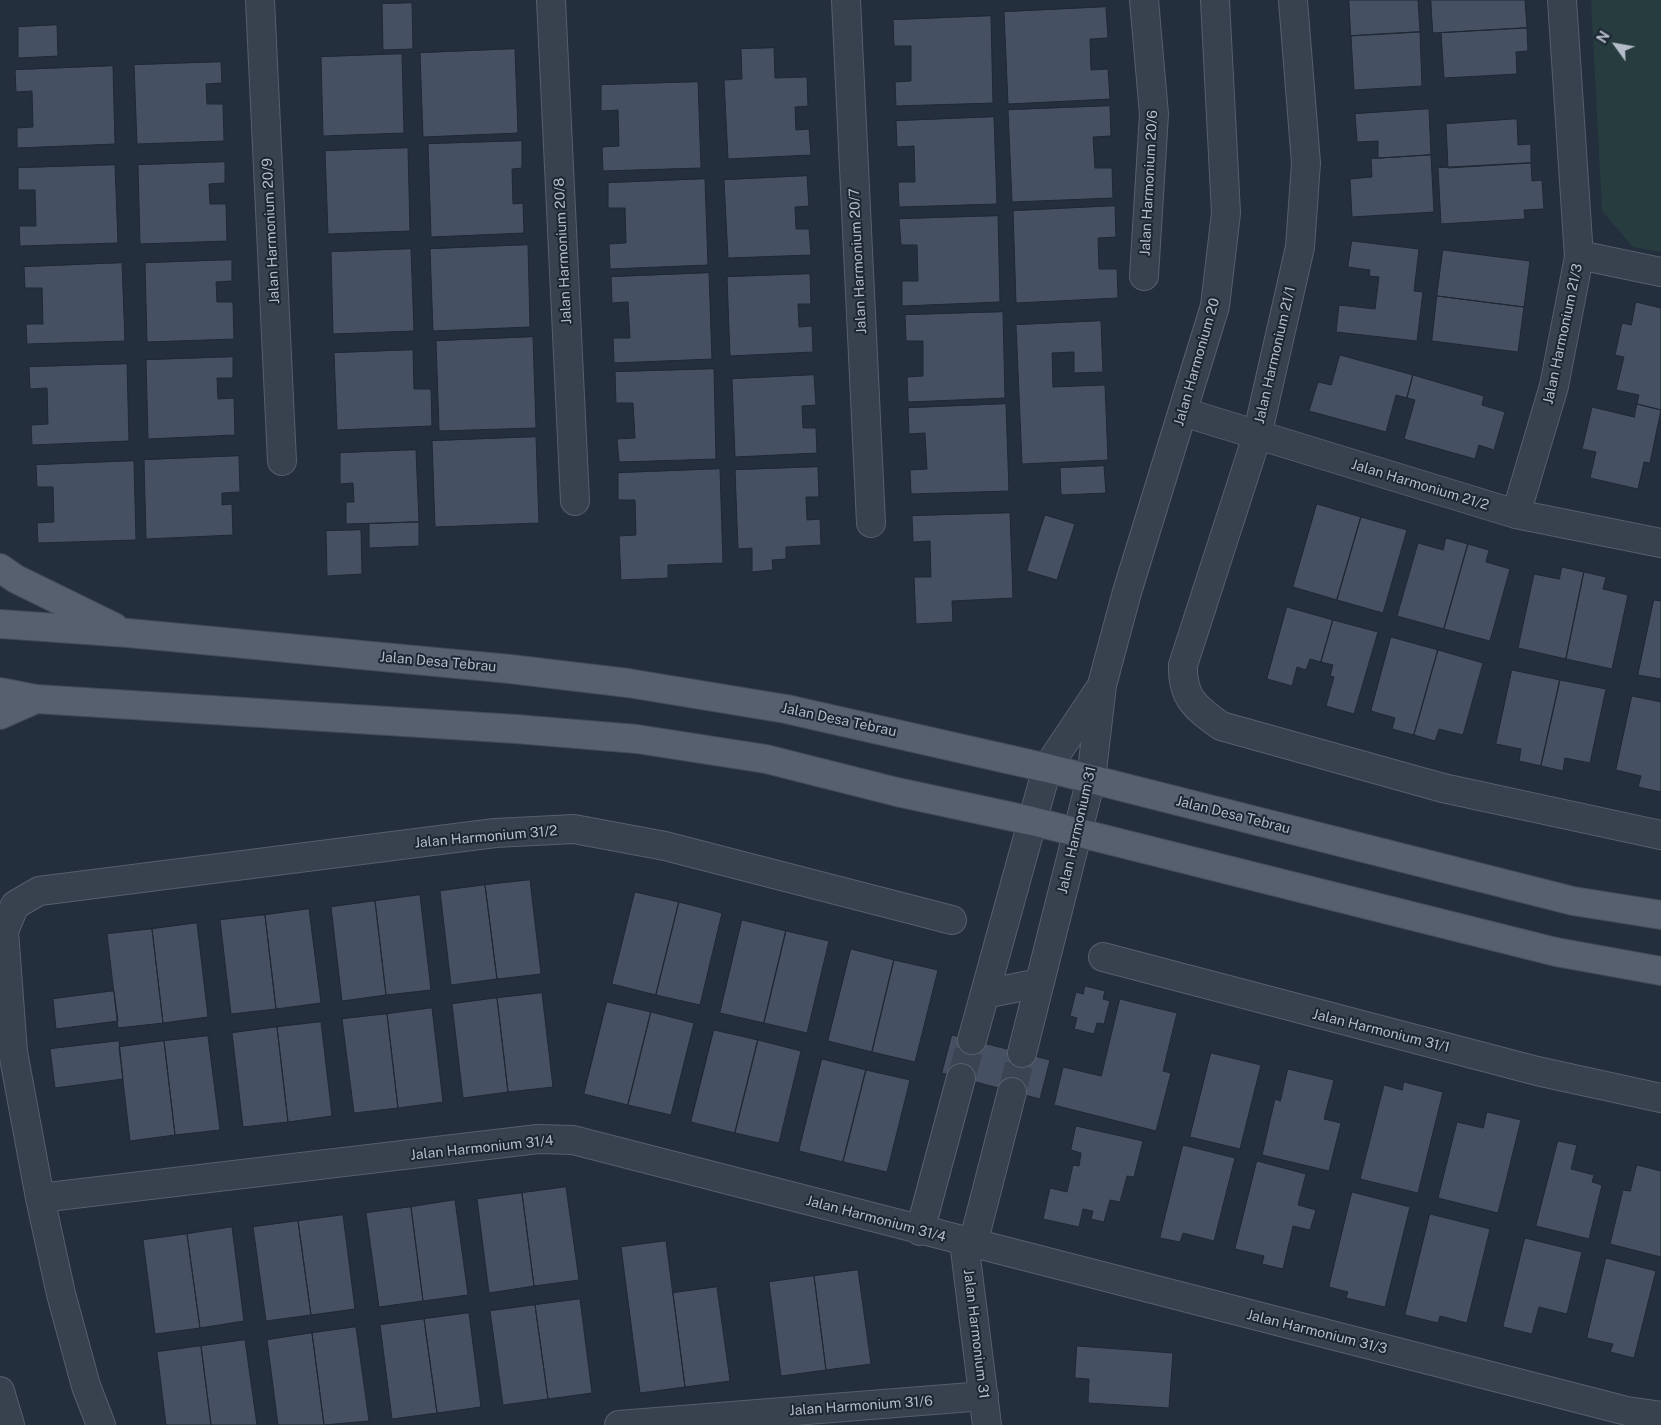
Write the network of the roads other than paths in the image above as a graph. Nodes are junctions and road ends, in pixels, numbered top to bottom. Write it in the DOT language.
graph roads {
  1 [pos="260,0"];
  2 [pos="551,0"];
  3 [pos="846,0"];
  4 [pos="1144,0"];
  5 [pos="1215,0"];
  6 [pos="1562,0"];
  7 [pos="1293,1"];
  8 [pos="1579,255"];
  9 [pos="1661,272"];
  10 [pos="1144,276"];
  11 [pos="1183,412"];
  12 [pos="1257,436"];
  13 [pos="282,461"];
  14 [pos="575,501"];
  15 [pos="1516,514"];
  16 [pos="871,522"];
  17 [pos="1661,543"];
  18 [pos="0,568"];
  19 [pos="0,624"];
  20 [pos="128,633"];
  21 [pos="1102,685"];
  22 [pos="0,692"];
  23 [pos="36,699"];
  24 [pos="0,715"];
  25 [pos="1046,768"];
  26 [pos="1091,780"];
  27 [pos="1032,821"];
  28 [pos="1077,833"];
  29 [pos="1661,835"];
  30 [pos="1661,915"];
  31 [pos="952,920"];
  32 [pos="1103,957"];
  33 [pos="1661,971"];
  34 [pos="1039,983"];
  35 [pos="985,994"];
  36 [pos="972,1040"];
  37 [pos="1022,1053"];
  38 [pos="962,1078"];
  39 [pos="1012,1092"];
  40 [pos="1661,1098"];
  41 [pos="40,1198"];
  42 [pos="920,1231"];
  43 [pos="969,1243"];
  44 [pos="0,1391"];
  45 [pos="984,1396"];
  46 [pos="1661,1416"];
  47 [pos="10,1425"];
  48 [pos="101,1425"];
  49 [pos="619,1425"];
  50 [pos="987,1425"];
  1 -- 13 [label="street, Jalan Harmonium 20/9"];
  2 -- 14 [label="street, Jalan Harmonium 20/8"];
  3 -- 16 [label="street, Jalan Harmonium 20/7"];
  4 -- 10 [label="street, Jalan Harmonium 20/6"];
  5 -- 11 [label="street, Jalan Harmonium 20"];
  6 -- 8 [label="street, Jalan Harmonium 21/3"];
  7 -- 12 [label="street, Jalan Harmonium 21/1"];
  8 -- 9 [label="street"];
  8 -- 15 [label="street, Jalan Harmonium 21/3"];
  11 -- 12 [label="street, Jalan Harmonium 21/2"];
  11 -- 21 [label="street, Jalan Harmonium 20"];
  12 -- 15 [label="street, Jalan Harmonium 21/2"];
  12 -- 29 [label="street, Jalan Harmonium 21/1"];
  15 -- 17 [label="street, Jalan Harmonium 21/2"];
  18 -- 20 [label="main road"];
  19 -- 20 [label="main road, Jalan Desa Tebrau"];
  20 -- 25 [label="main road, Jalan Desa Tebrau"];
  21 -- 25 [label="street"];
  21 -- 26 [label="street, Jalan Harmonium 31"];
  22 -- 23 [label="main road"];
  23 -- 24 [label="main road"];
  23 -- 27 [label="main road"];
  25 -- 26 [label="main road, Jalan Desa Tebrau"];
  25 -- 27 [label="street"];
  26 -- 28 [label="street, Jalan Harmonium 31"];
  26 -- 30 [label="main road, Jalan Desa Tebrau"];
  27 -- 28 [label="main road"];
  27 -- 35 [label="street"];
  28 -- 33 [label="main road"];
  28 -- 34 [label="street, Jalan Harmonium 31"];
  31 -- 41 [label="street, Jalan Harmonium 31/2"];
  32 -- 40 [label="street, Jalan Harmonium 31/1"];
  34 -- 35 [label="street"];
  34 -- 37 [label="street, Jalan Harmonium 31"];
  35 -- 36 [label="street"];
  38 -- 42 [label="street"];
  39 -- 43 [label="street, Jalan Harmonium 31"];
  41 -- 42 [label="street, Jalan Harmonium 31/4"];
  41 -- 48 [label="street"];
  42 -- 43 [label="street, Jalan Harmonium 31/4"];
  43 -- 45 [label="street, Jalan Harmonium 31"];
  43 -- 46 [label="street, Jalan Harmonium 31/3"];
  44 -- 47 [label="street"];
  45 -- 49 [label="street, Jalan Harmonium 31/6"];
  45 -- 50 [label="street, Jalan Harmonium 31"];
}
